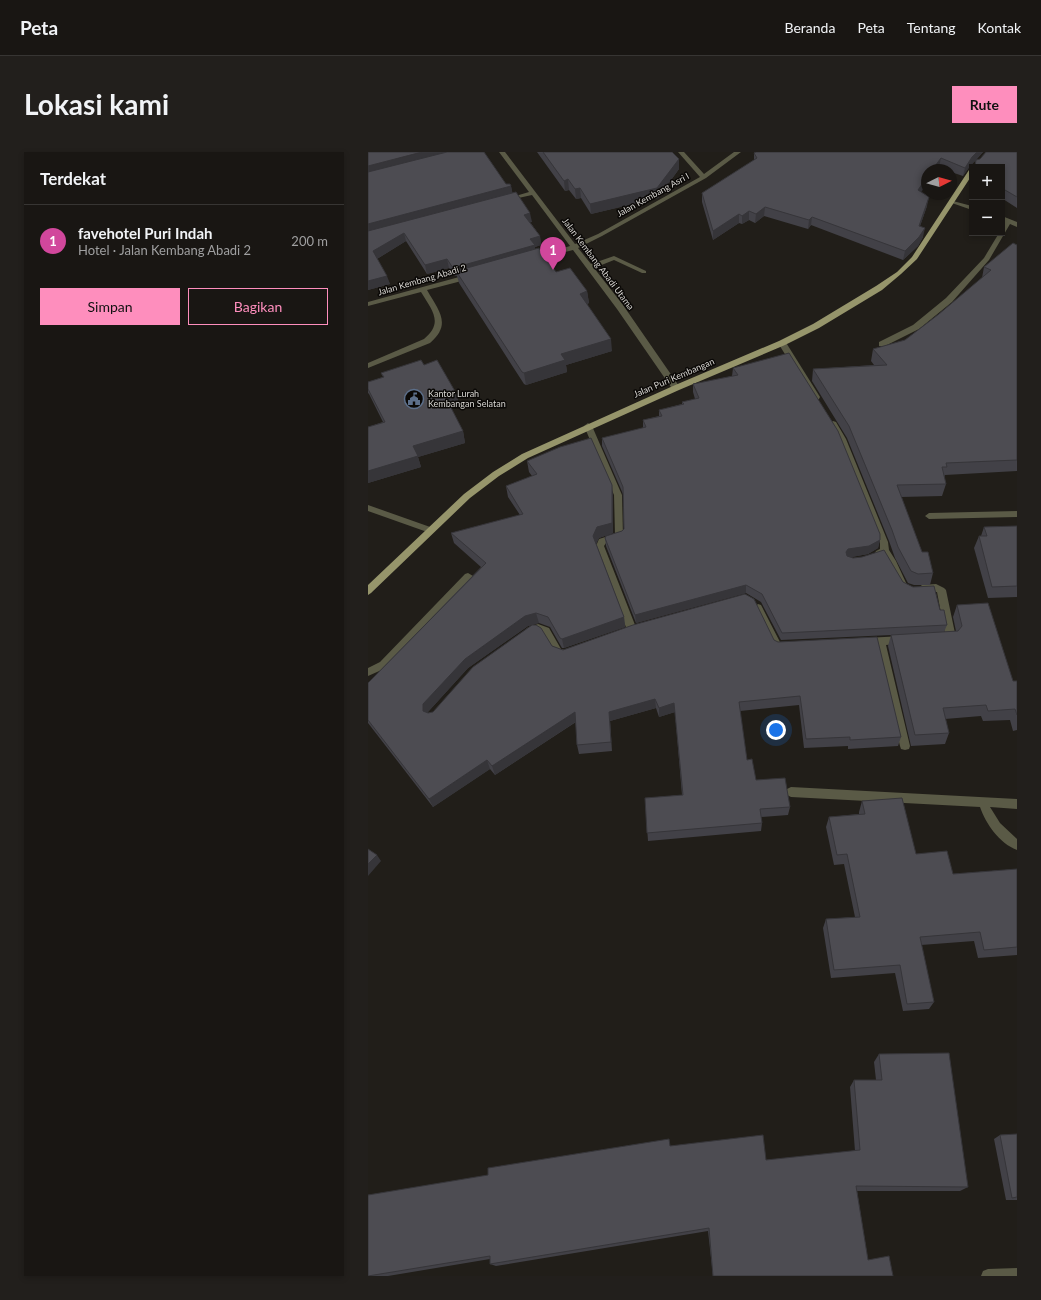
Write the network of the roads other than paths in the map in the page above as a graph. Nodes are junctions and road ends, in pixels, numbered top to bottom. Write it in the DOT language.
graph roads {
  1 [pos="502,152"];
  2 [pos="681,152"];
  3 [pos="738,152"];
  4 [pos="969,174"];
  5 [pos="704,177"];
  6 [pos="533,193"];
  7 [pos="951,201"];
  8 [pos="497,203"];
  9 [pos="969,207"];
  10 [pos="1005,219"];
  11 [pos="1010,221"];
  12 [pos="1017,224"];
  13 [pos="574,247"];
  14 [pos="521,262"];
  15 [pos="589,267"];
  16 [pos="644,272"];
  17 [pos="476,275"];
  18 [pos="423,289"];
  19 [pos="368,304"];
  20 [pos="782,343"];
  21 [pos="882,344"];
  22 [pos="368,366"];
  23 [pos="676,388"];
  24 [pos="588,426"];
  25 [pos="368,508"];
  26 [pos="1017,514"];
  27 [pos="929,516"];
  28 [pos="430,530"];
  29 [pos="885,551"];
  30 [pos="869,558"];
  31 [pos="468,576"];
  32 [pos="368,591"];
  33 [pos="750,600"];
  34 [pos="632,630"];
  35 [pos="519,638"];
  36 [pos="935,638"];
  37 [pos="912,640"];
  38 [pos="880,641"];
  39 [pos="857,642"];
  40 [pos="795,645"];
  41 [pos="572,652"];
  42 [pos="368,672"];
  43 [pos="905,746"];
  44 [pos="791,792"];
  45 [pos="983,802"];
  46 [pos="1017,804"];
  47 [pos="1017,845"];
  48 [pos="1017,1275"];
  49 [pos="988,1276"];
  1 -- 6 [label="street, Jalan Kembang Abadi Utama"];
  2 -- 5 [label="street"];
  3 -- 5 [label="street, Jalan Kembang Asri I"];
  4 -- 7 [label="main road, Jalan Puri Kembangan"];
  5 -- 13 [label="street, Jalan Kembang Asri I"];
  6 -- 8 [label="street"];
  6 -- 13 [label="street, Jalan Kembang Abadi Utama"];
  7 -- 9 [label="street"];
  7 -- 20 [label="main road, Jalan Puri Kembangan"];
  10 -- 11 [label="street"];
  11 -- 12 [label="street"];
  11 -- 21 [label="street"];
  13 -- 14 [label="street"];
  13 -- 15 [label="street, Jalan Kembang Abadi Utama"];
  15 -- 16 [label="street"];
  15 -- 23 [label="street, Jalan Kembang Abadi Utama"];
  17 -- 18 [label="street, Jalan Kembang Abadi 2"];
  18 -- 19 [label="street, Jalan Kembang Abadi 2"];
  18 -- 22 [label="street"];
  20 -- 23 [label="main road, Jalan Puri Kembangan"];
  20 -- 29 [label="street"];
  23 -- 24 [label="main road, Jalan Puri Kembangan"];
  24 -- 28 [label="main road, Jalan Puri Kembangan"];
  24 -- 34 [label="street"];
  25 -- 28 [label="street"];
  26 -- 27 [label="street"];
  28 -- 32 [label="main road, Jalan Puri Kembangan"];
  29 -- 30 [label="street"];
  29 -- 36 [label="street"];
  31 -- 42 [label="street"];
  33 -- 40 [label="street"];
  35 -- 41 [label="street"];
  37 -- 38 [label="street"];
  38 -- 39 [label="street"];
  38 -- 43 [label="street"];
  44 -- 45 [label="street"];
  45 -- 46 [label="street"];
  45 -- 47 [label="street"];
  48 -- 49 [label="street"];
}
